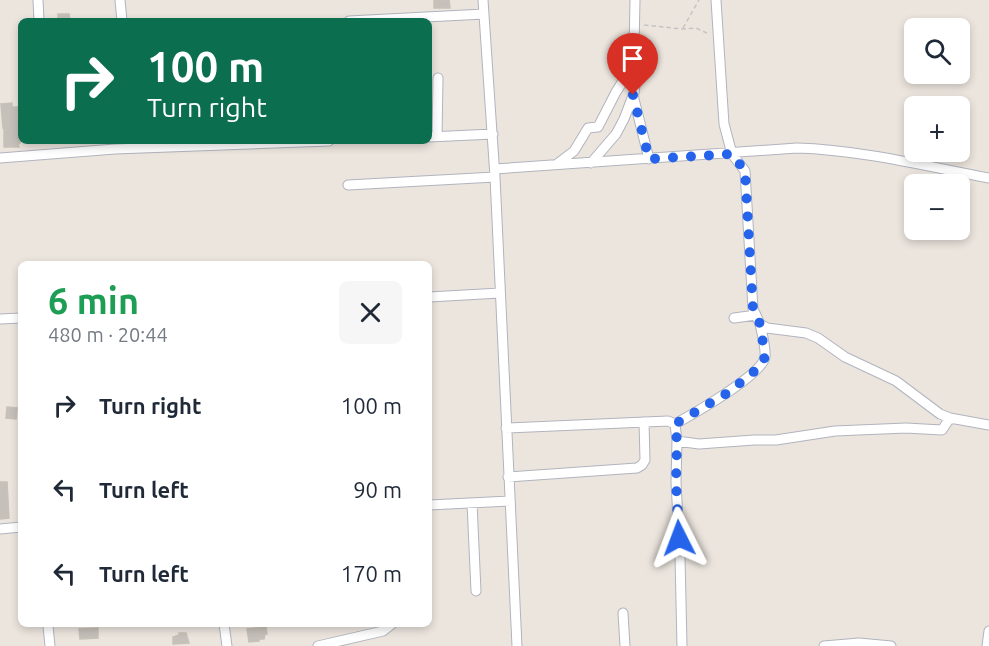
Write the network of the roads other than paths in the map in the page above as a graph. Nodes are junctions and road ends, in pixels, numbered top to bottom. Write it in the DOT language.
graph roads {
  1 [pos="38,0"];
  2 [pos="120,0"];
  3 [pos="483,0"];
  4 [pos="635,0"];
  5 [pos="716,0"];
  6 [pos="484,14"];
  7 [pos="39,18"];
  8 [pos="122,18"];
  9 [pos="407,18"];
  10 [pos="635,62"];
  11 [pos="438,78"];
  12 [pos="633,95"];
  13 [pos="493,134"];
  14 [pos="433,137"];
  15 [pos="165,144"];
  16 [pos="110,145"];
  17 [pos="732,154"];
  18 [pos="0,158"];
  19 [pos="649,159"];
  20 [pos="591,163"];
  21 [pos="556,165"];
  22 [pos="495,173"];
  23 [pos="989,178"];
  24 [pos="348,185"];
  25 [pos="500,293"];
  26 [pos="432,297"];
  27 [pos="18,318"];
  28 [pos="734,318"];
  29 [pos="0,319"];
  30 [pos="758,319"];
  31 [pos="950,418"];
  32 [pos="644,422"];
  33 [pos="675,424"];
  34 [pos="989,425"];
  35 [pos="506,428"];
  36 [pos="677,441"];
  37 [pos="508,477"];
  38 [pos="510,501"];
  39 [pos="472,503"];
  40 [pos="432,506"];
  41 [pos="18,527"];
  42 [pos="0,529"];
  43 [pos="476,591"];
  44 [pos="623,614"];
  45 [pos="48,627"];
  46 [pos="224,627"];
  47 [pos="388,627"];
  48 [pos="989,631"];
  49 [pos="988,643"];
  50 [pos="50,646"];
  51 [pos="227,646"];
  52 [pos="321,646"];
  53 [pos="517,646"];
  54 [pos="625,646"];
  55 [pos="682,646"];
  56 [pos="824,646"];
  57 [pos="891,646"];
  1 -- 7 [label="street"];
  2 -- 8 [label="street"];
  3 -- 6 [label="street"];
  4 -- 10 [label="street"];
  5 -- 17 [label="street"];
  6 -- 9 [label="street"];
  6 -- 13 [label="street"];
  10 -- 12 [label="street"];
  10 -- 21 [label="street"];
  11 -- 14 [label="street"];
  12 -- 19 [label="street"];
  12 -- 20 [label="street"];
  13 -- 14 [label="street"];
  13 -- 22 [label="street"];
  15 -- 16 [label="street"];
  16 -- 18 [label="street"];
  17 -- 19 [label="street"];
  17 -- 23 [label="street"];
  17 -- 30 [label="street"];
  19 -- 20 [label="street"];
  20 -- 21 [label="street"];
  21 -- 22 [label="street"];
  22 -- 24 [label="street"];
  22 -- 25 [label="street"];
  25 -- 26 [label="street"];
  25 -- 35 [label="street"];
  27 -- 29 [label="street"];
  28 -- 30 [label="street"];
  30 -- 31 [label="street"];
  30 -- 33 [label="street"];
  31 -- 34 [label="street"];
  31 -- 36 [label="street"];
  32 -- 33 [label="street"];
  32 -- 35 [label="street"];
  32 -- 37 [label="street"];
  33 -- 36 [label="street"];
  35 -- 37 [label="street"];
  36 -- 55 [label="street"];
  37 -- 38 [label="street"];
  38 -- 39 [label="street"];
  38 -- 53 [label="street"];
  39 -- 40 [label="street"];
  39 -- 43 [label="street"];
  41 -- 42 [label="street"];
  44 -- 54 [label="street"];
  45 -- 50 [label="street"];
  46 -- 51 [label="street"];
  47 -- 52 [label="street"];
  48 -- 49 [label="street"];
  56 -- 57 [label="street"];
}
